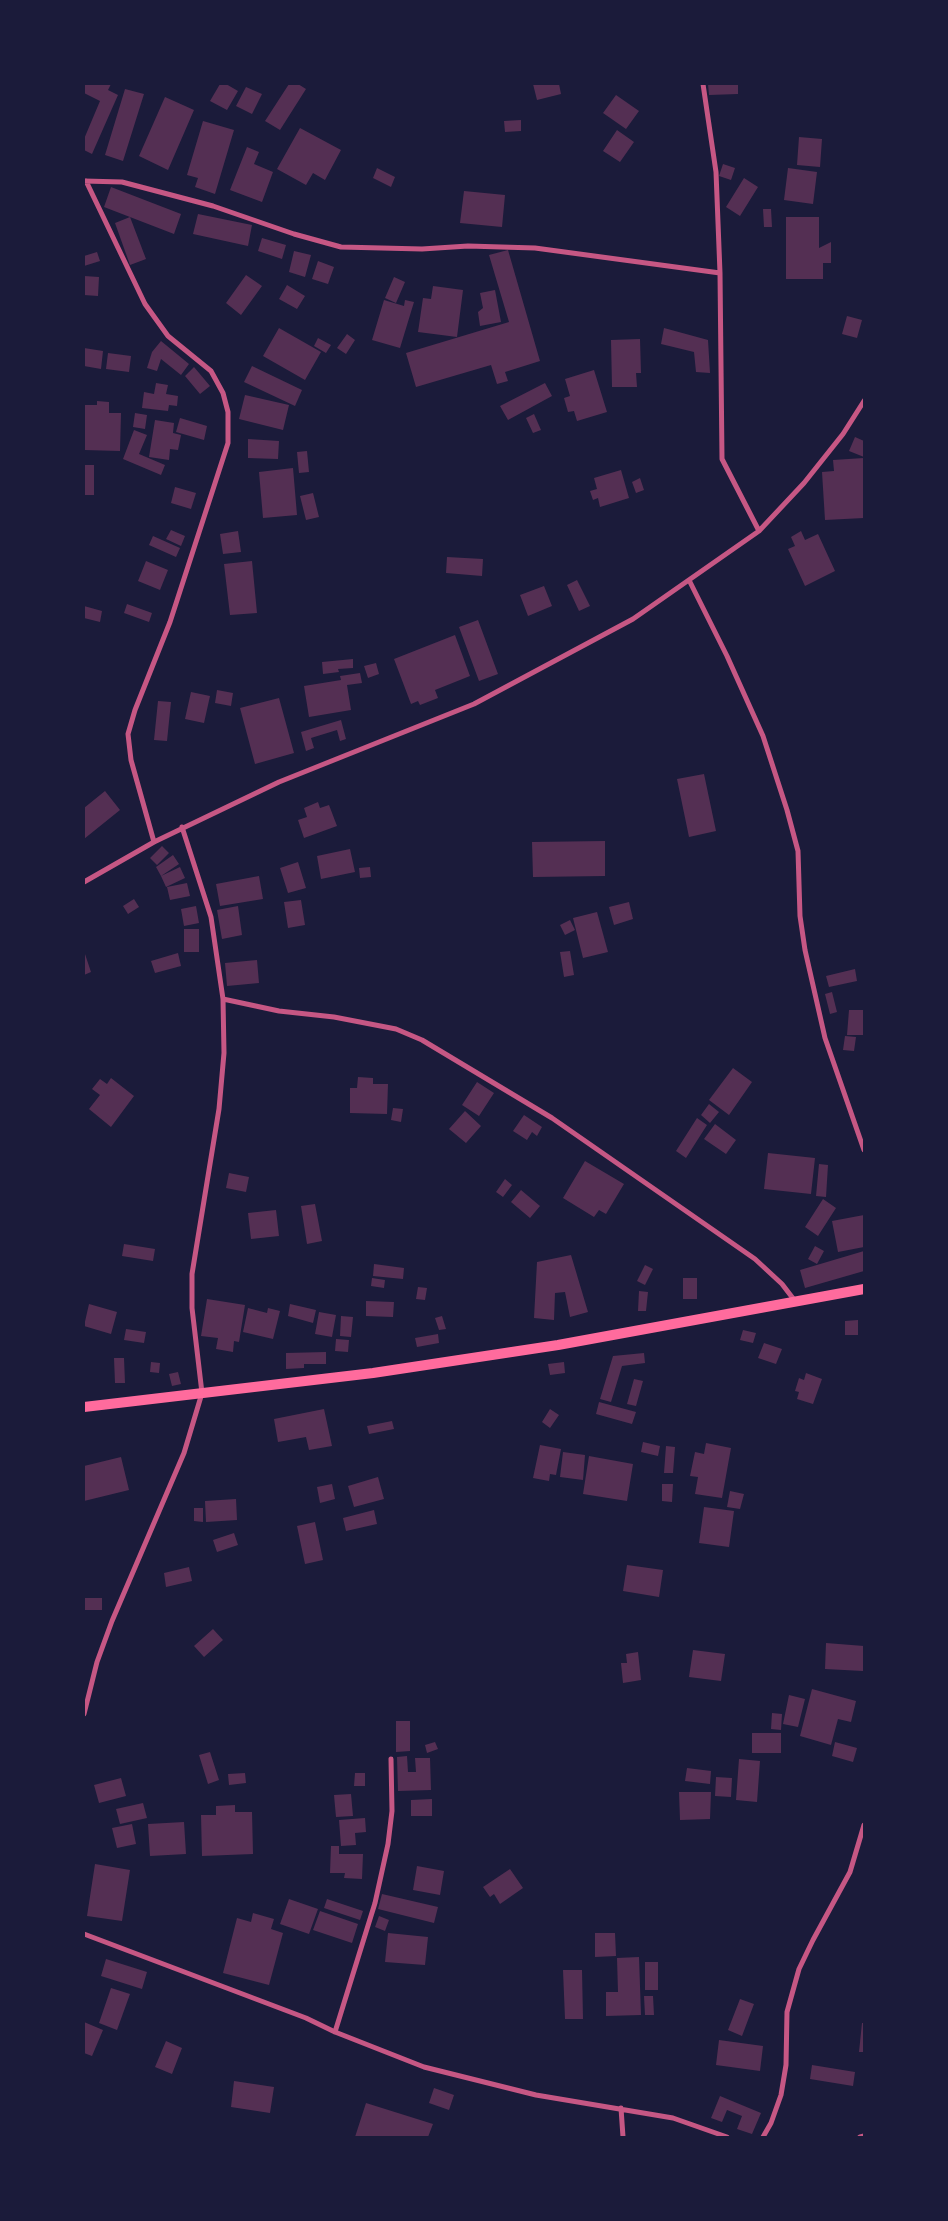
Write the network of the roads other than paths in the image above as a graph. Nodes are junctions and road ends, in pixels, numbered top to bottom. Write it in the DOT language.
graph roads {
  1 [pos="704,84"];
  2 [pos="85,181"];
  3 [pos="720,273"];
  4 [pos="864,401"];
  5 [pos="759,531"];
  6 [pos="689,580"];
  7 [pos="182,827"];
  8 [pos="154,842"];
  9 [pos="84,882"];
  10 [pos="223,999"];
  11 [pos="864,1150"];
  12 [pos="864,1289"];
  13 [pos="796,1301"];
  14 [pos="202,1393"];
  15 [pos="84,1407"];
  16 [pos="84,1714"];
  17 [pos="391,1759"];
  18 [pos="864,1825"];
  19 [pos="84,1934"];
  20 [pos="334,2032"];
  21 [pos="621,2108"];
  22 [pos="864,2136"];
  23 [pos="623,2137"];
  24 [pos="727,2137"];
  25 [pos="763,2137"];
  26 [pos="860,2137"];
  1 -- 3 [label="street"];
  2 -- 3 [label="street"];
  2 -- 8 [label="street"];
  3 -- 5 [label="street"];
  4 -- 5 [label="street"];
  5 -- 6 [label="street"];
  6 -- 7 [label="street"];
  6 -- 11 [label="street"];
  7 -- 8 [label="street"];
  7 -- 10 [label="street"];
  8 -- 9 [label="street"];
  10 -- 13 [label="street"];
  10 -- 14 [label="street"];
  12 -- 13 [label="main road"];
  13 -- 14 [label="main road"];
  14 -- 15 [label="main road"];
  14 -- 16 [label="street"];
  17 -- 20 [label="street"];
  18 -- 25 [label="street"];
  19 -- 20 [label="street"];
  20 -- 21 [label="street"];
  21 -- 23 [label="street"];
  21 -- 24 [label="street"];
  22 -- 26 [label="street"];
}
